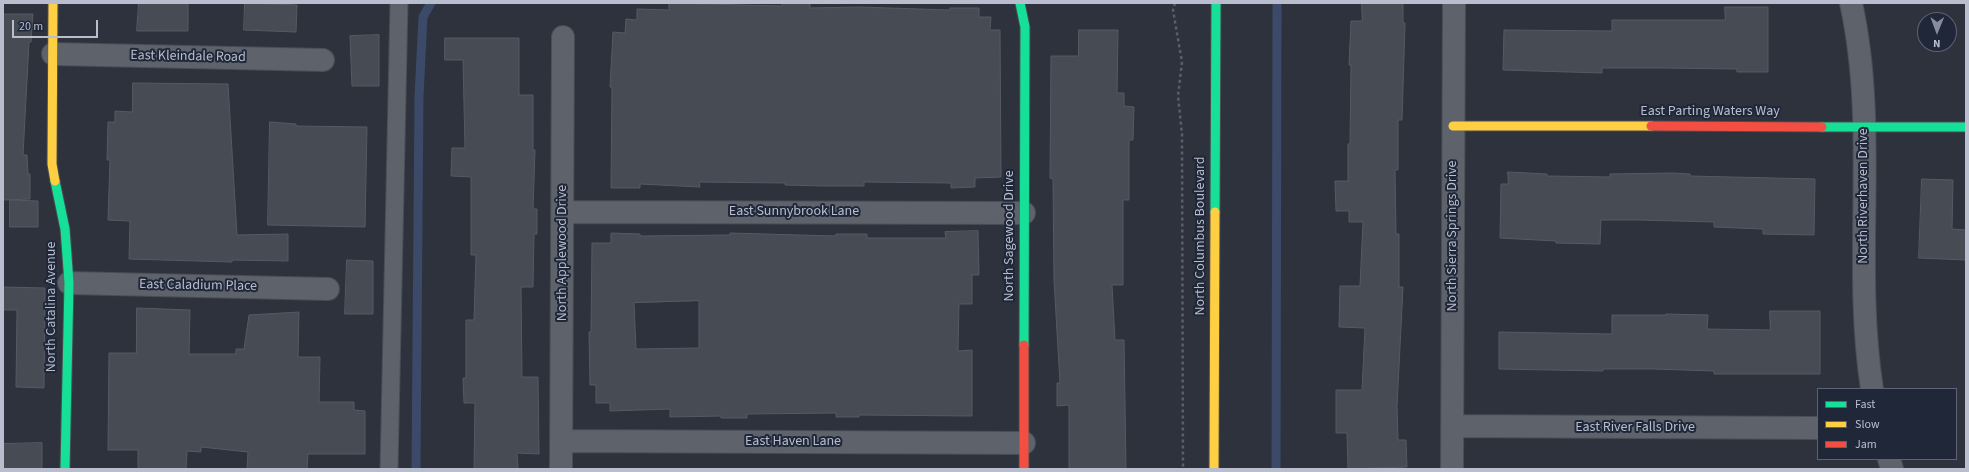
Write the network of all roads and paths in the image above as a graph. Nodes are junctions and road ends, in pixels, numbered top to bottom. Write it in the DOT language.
graph roads {
  1 [pos="53,3"];
  2 [pos="399,3"];
  3 [pos="1020,3"];
  4 [pos="1175,3"];
  5 [pos="1216,3"];
  6 [pos="1454,3"];
  7 [pos="1851,3"];
  8 [pos="563,37"];
  9 [pos="53,54"];
  10 [pos="323,60"];
  11 [pos="1453,126"];
  12 [pos="1864,127"];
  13 [pos="1966,127"];
  14 [pos="563,212"];
  15 [pos="1024,213"];
  16 [pos="69,283"];
  17 [pos="328,289"];
  18 [pos="1872,388"];
  19 [pos="1453,426"];
  20 [pos="1817,428"];
  21 [pos="561,441"];
  22 [pos="1024,444"];
  23 [pos="65,469"];
  24 [pos="389,469"];
  25 [pos="561,469"];
  26 [pos="1024,469"];
  27 [pos="1183,469"];
  28 [pos="1214,469"];
  29 [pos="1452,469"];
  1 -- 9 [label="street, North Catalina Avenue"];
  2 -- 24 [label="lane"];
  3 -- 15 [label="street, North Sagewood Drive"];
  4 -- 27 [label="path"];
  5 -- 28 [label="street, North Columbus Boulevard"];
  6 -- 11 [label="street, North Sierra Springs Drive"];
  7 -- 12 [label="street, North Riverhaven Drive"];
  8 -- 14 [label="street, North Applewood Drive"];
  9 -- 10 [label="street, East Kleindale Road"];
  9 -- 16 [label="street, North Catalina Avenue"];
  11 -- 12 [label="street, East Parting Waters Way"];
  11 -- 19 [label="street, North Sierra Springs Drive"];
  12 -- 13 [label="street, East Parting Waters Way"];
  12 -- 18 [label="street, North Riverhaven Drive"];
  14 -- 15 [label="street, East Sunnybrook Lane"];
  14 -- 21 [label="street, North Applewood Drive"];
  15 -- 22 [label="street, North Sagewood Drive"];
  16 -- 17 [label="street, East Caladium Place"];
  16 -- 23 [label="street, North Catalina Avenue"];
  19 -- 20 [label="street, East River Falls Drive"];
  19 -- 29 [label="street, North Sierra Springs Drive"];
  21 -- 22 [label="street, East Haven Lane"];
  21 -- 25 [label="street, North Applewood Drive"];
  22 -- 26 [label="street, North Sagewood Drive"];
}
